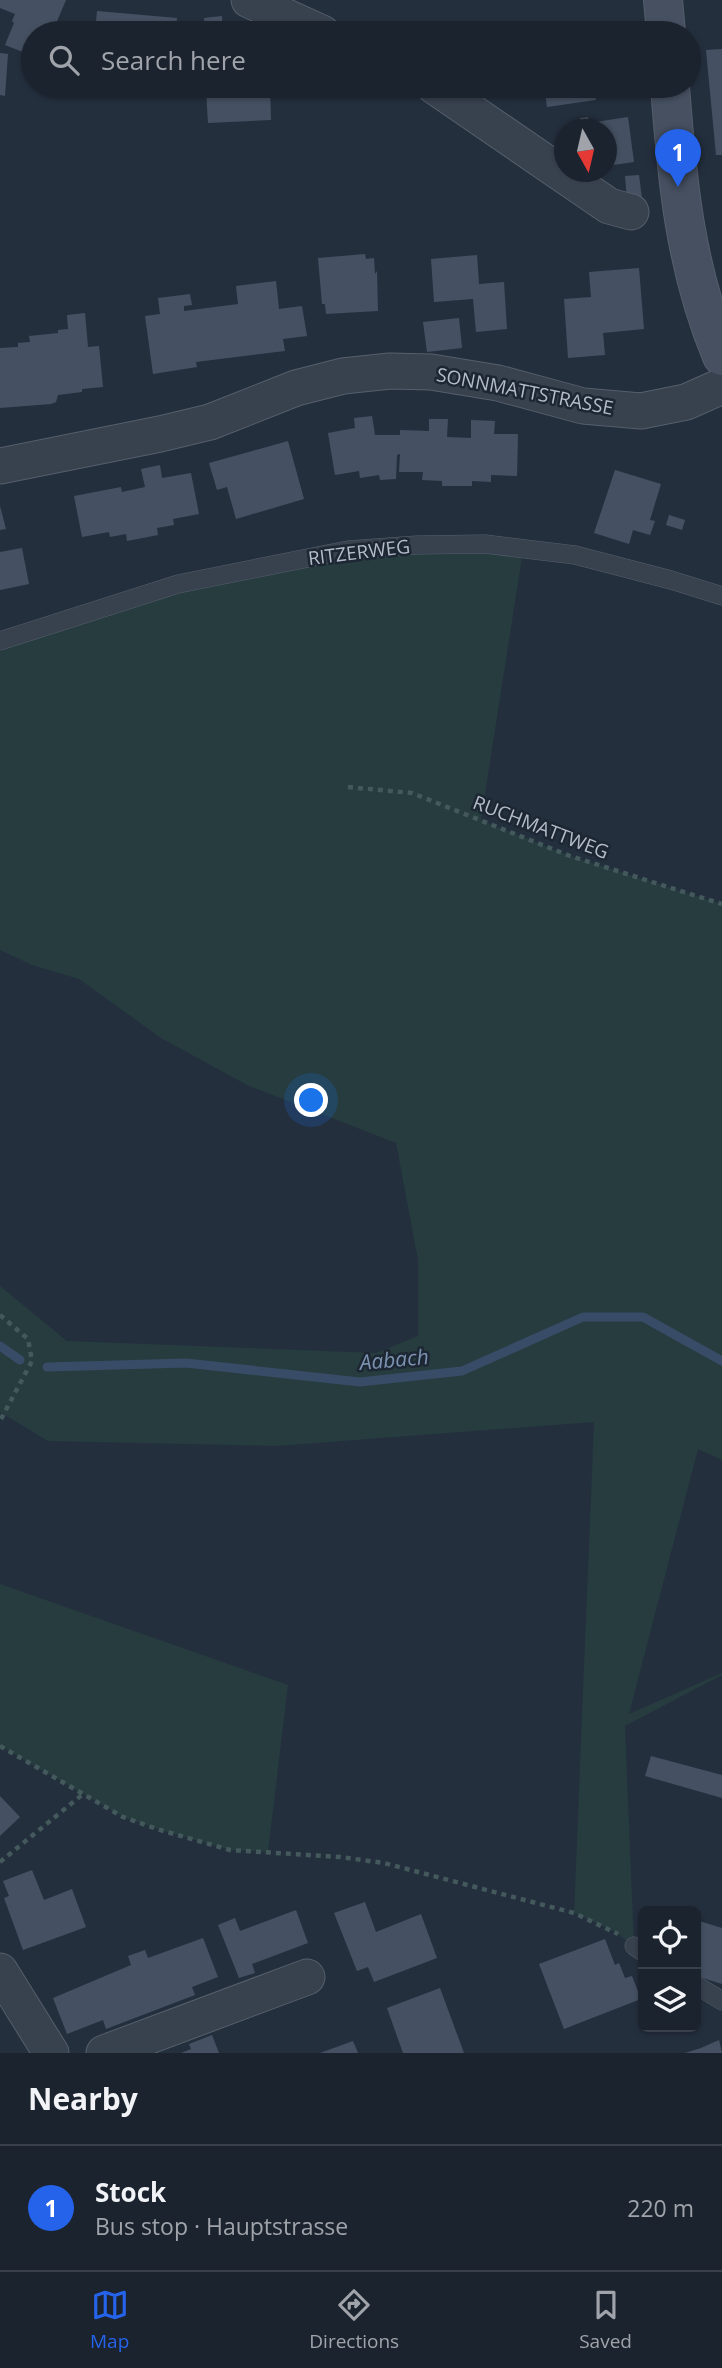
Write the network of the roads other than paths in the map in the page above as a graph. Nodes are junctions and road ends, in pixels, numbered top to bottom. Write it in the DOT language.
graph roads {
  1 [pos="248,0"];
  2 [pos="663,0"];
  3 [pos="295,21"];
  4 [pos="665,21"];
  5 [pos="452,98"];
  6 [pos="671,98"];
  7 [pos="631,212"];
  8 [pos="722,356"];
  9 [pos="722,387"];
  10 [pos="0,466"];
  11 [pos="722,596"];
  12 [pos="0,641"];
  13 [pos="0,1971"];
  14 [pos="307,1978"];
  15 [pos="701,1989"];
  16 [pos="722,2001"];
  17 [pos="51,2053"];
  18 [pos="104,2053"];
  1 -- 3 [label="street"];
  2 -- 4 [label="street"];
  5 -- 7 [label="street"];
  6 -- 8 [label="street"];
  9 -- 10 [label="street, SONNMATTSTRASSE"];
  11 -- 12 [label="lane, RITZERWEG"];
  13 -- 17 [label="street"];
  14 -- 18 [label="street"];
  15 -- 16 [label="lane"];
}
